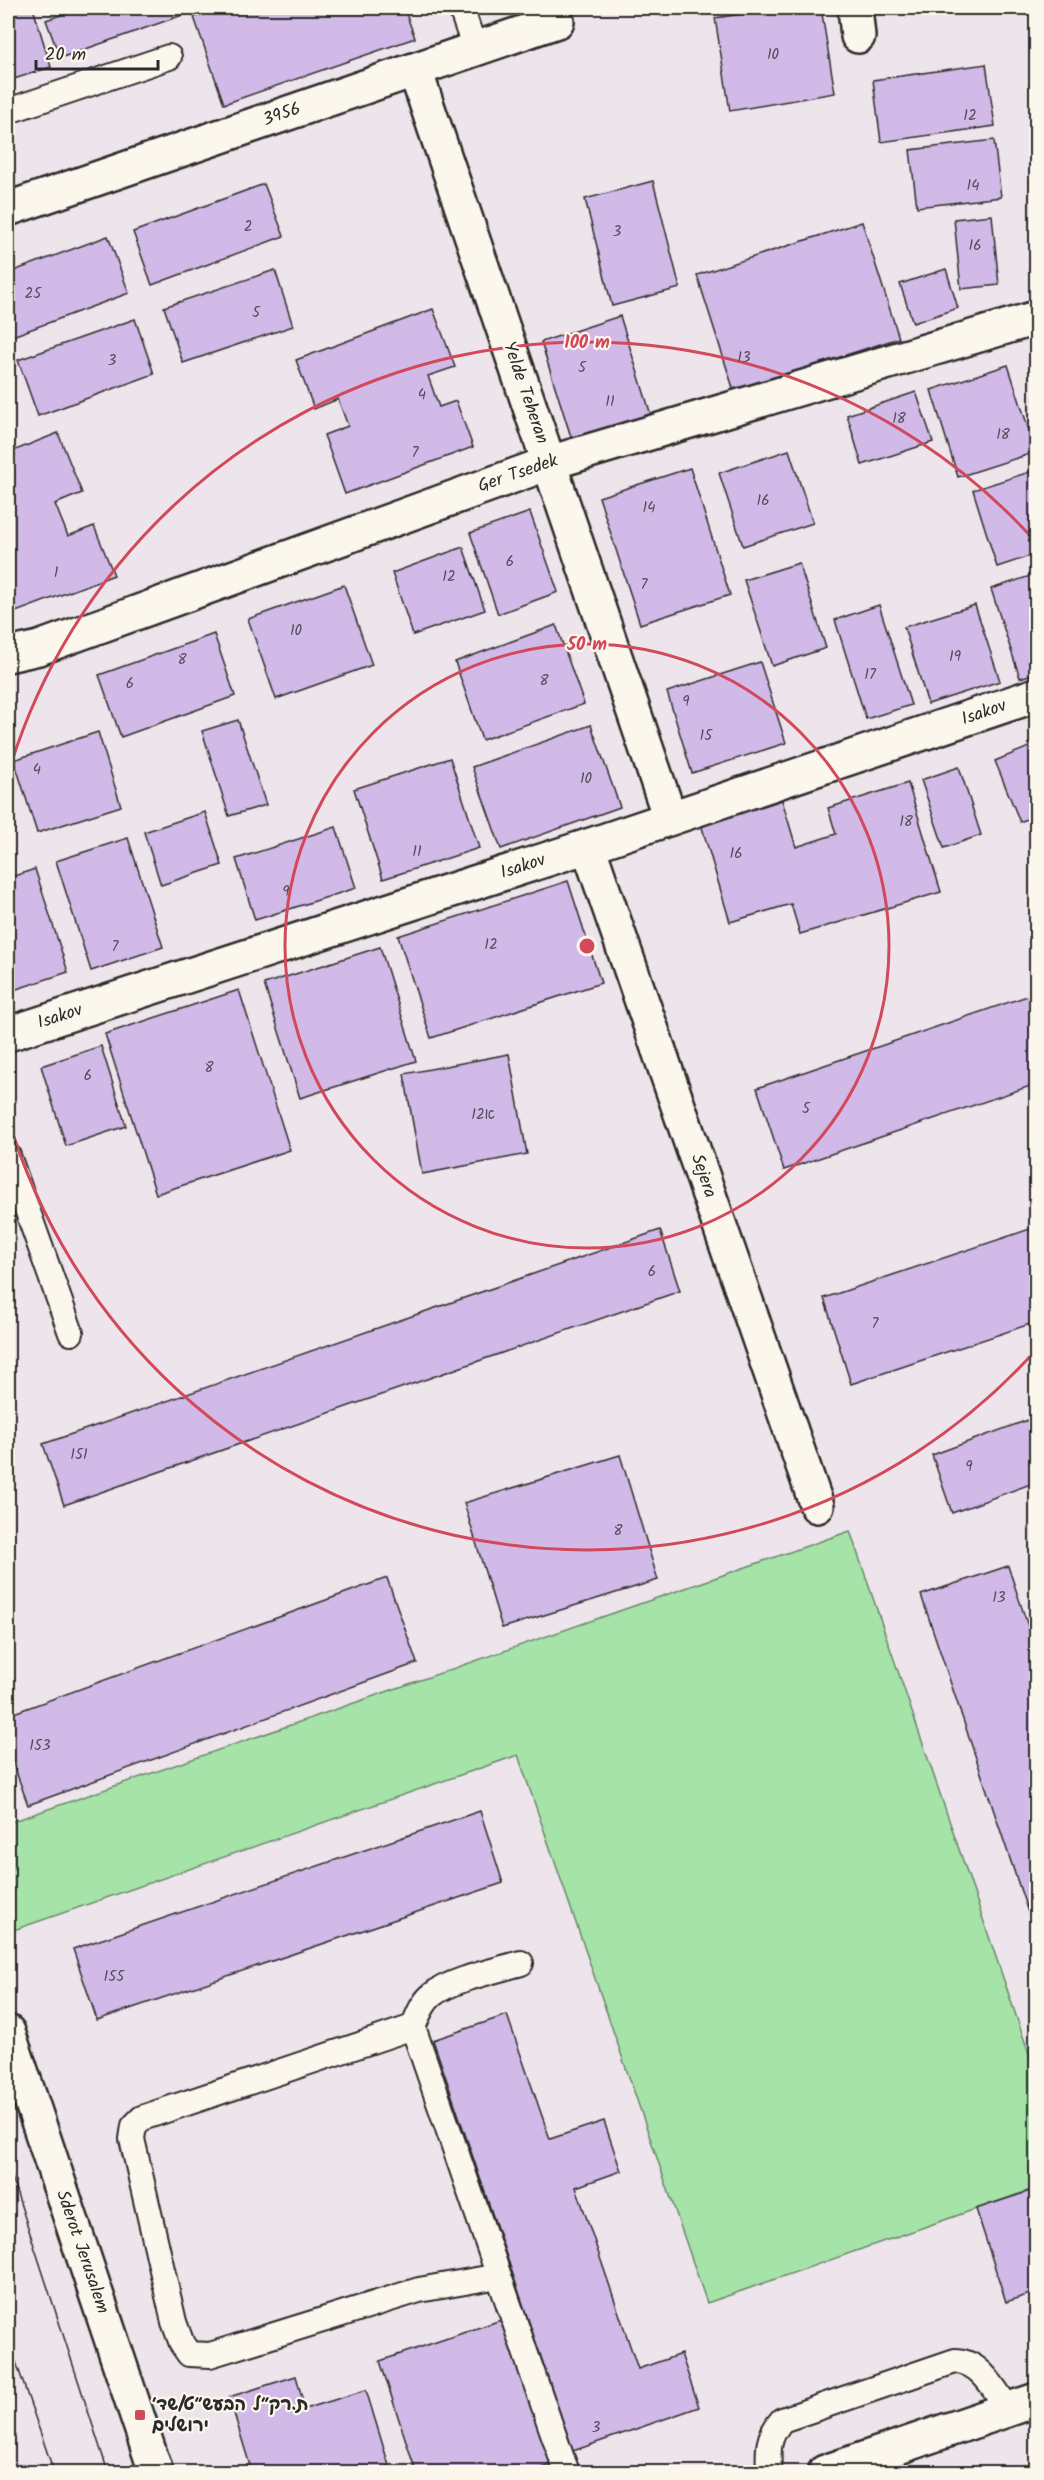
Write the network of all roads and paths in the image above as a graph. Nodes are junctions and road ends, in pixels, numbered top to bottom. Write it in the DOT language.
graph roads {
  1 [pos="461,8"];
  2 [pos="557,21"];
  3 [pos="475,49"];
  4 [pos="168,57"];
  5 [pos="415,70"];
  6 [pos="8,111"];
  7 [pos="8,209"];
  8 [pos="1036,318"];
  9 [pos="549,463"];
  10 [pos="8,655"];
  11 [pos="1036,695"];
  12 [pos="670,818"];
  13 [pos="588,846"];
  14 [pos="8,1034"];
  15 [pos="8,1156"];
  16 [pos="71,1334"];
  17 [pos="817,1506"];
  18 [pos="521,1963"];
  19 [pos="413,2027"];
  20 [pos="8,2032"];
  21 [pos="499,2276"];
  22 [pos="1023,2405"];
  23 [pos="156,2472"];
  24 [pos="567,2472"];
  25 [pos="769,2472"];
  26 [pos="825,2472"];
  1 -- 3 [label="lane"];
  2 -- 3 [label="street, 3956"];
  3 -- 5 [label="street, 3956"];
  4 -- 6 [label="lane"];
  5 -- 7 [label="street, 3956"];
  5 -- 9 [label="street, Yelde Teheran"];
  8 -- 9 [label="street, Ger Tsedek"];
  9 -- 10 [label="street, Ger Tsedek"];
  9 -- 12 [label="street, Yelde Teheran"];
  11 -- 12 [label="street, Isakov"];
  12 -- 13 [label="street, Isakov"];
  13 -- 14 [label="street, Isakov"];
  13 -- 17 [label="street, Sejera"];
  15 -- 16 [label="lane"];
  18 -- 19 [label="lane"];
  19 -- 21 [label="lane"];
  19 -- 21 [label="lane"];
  20 -- 23 [label="street, Sderot Jerusalem"];
  21 -- 24 [label="lane"];
  22 -- 25 [label="lane"];
  22 -- 26 [label="street"];
}
